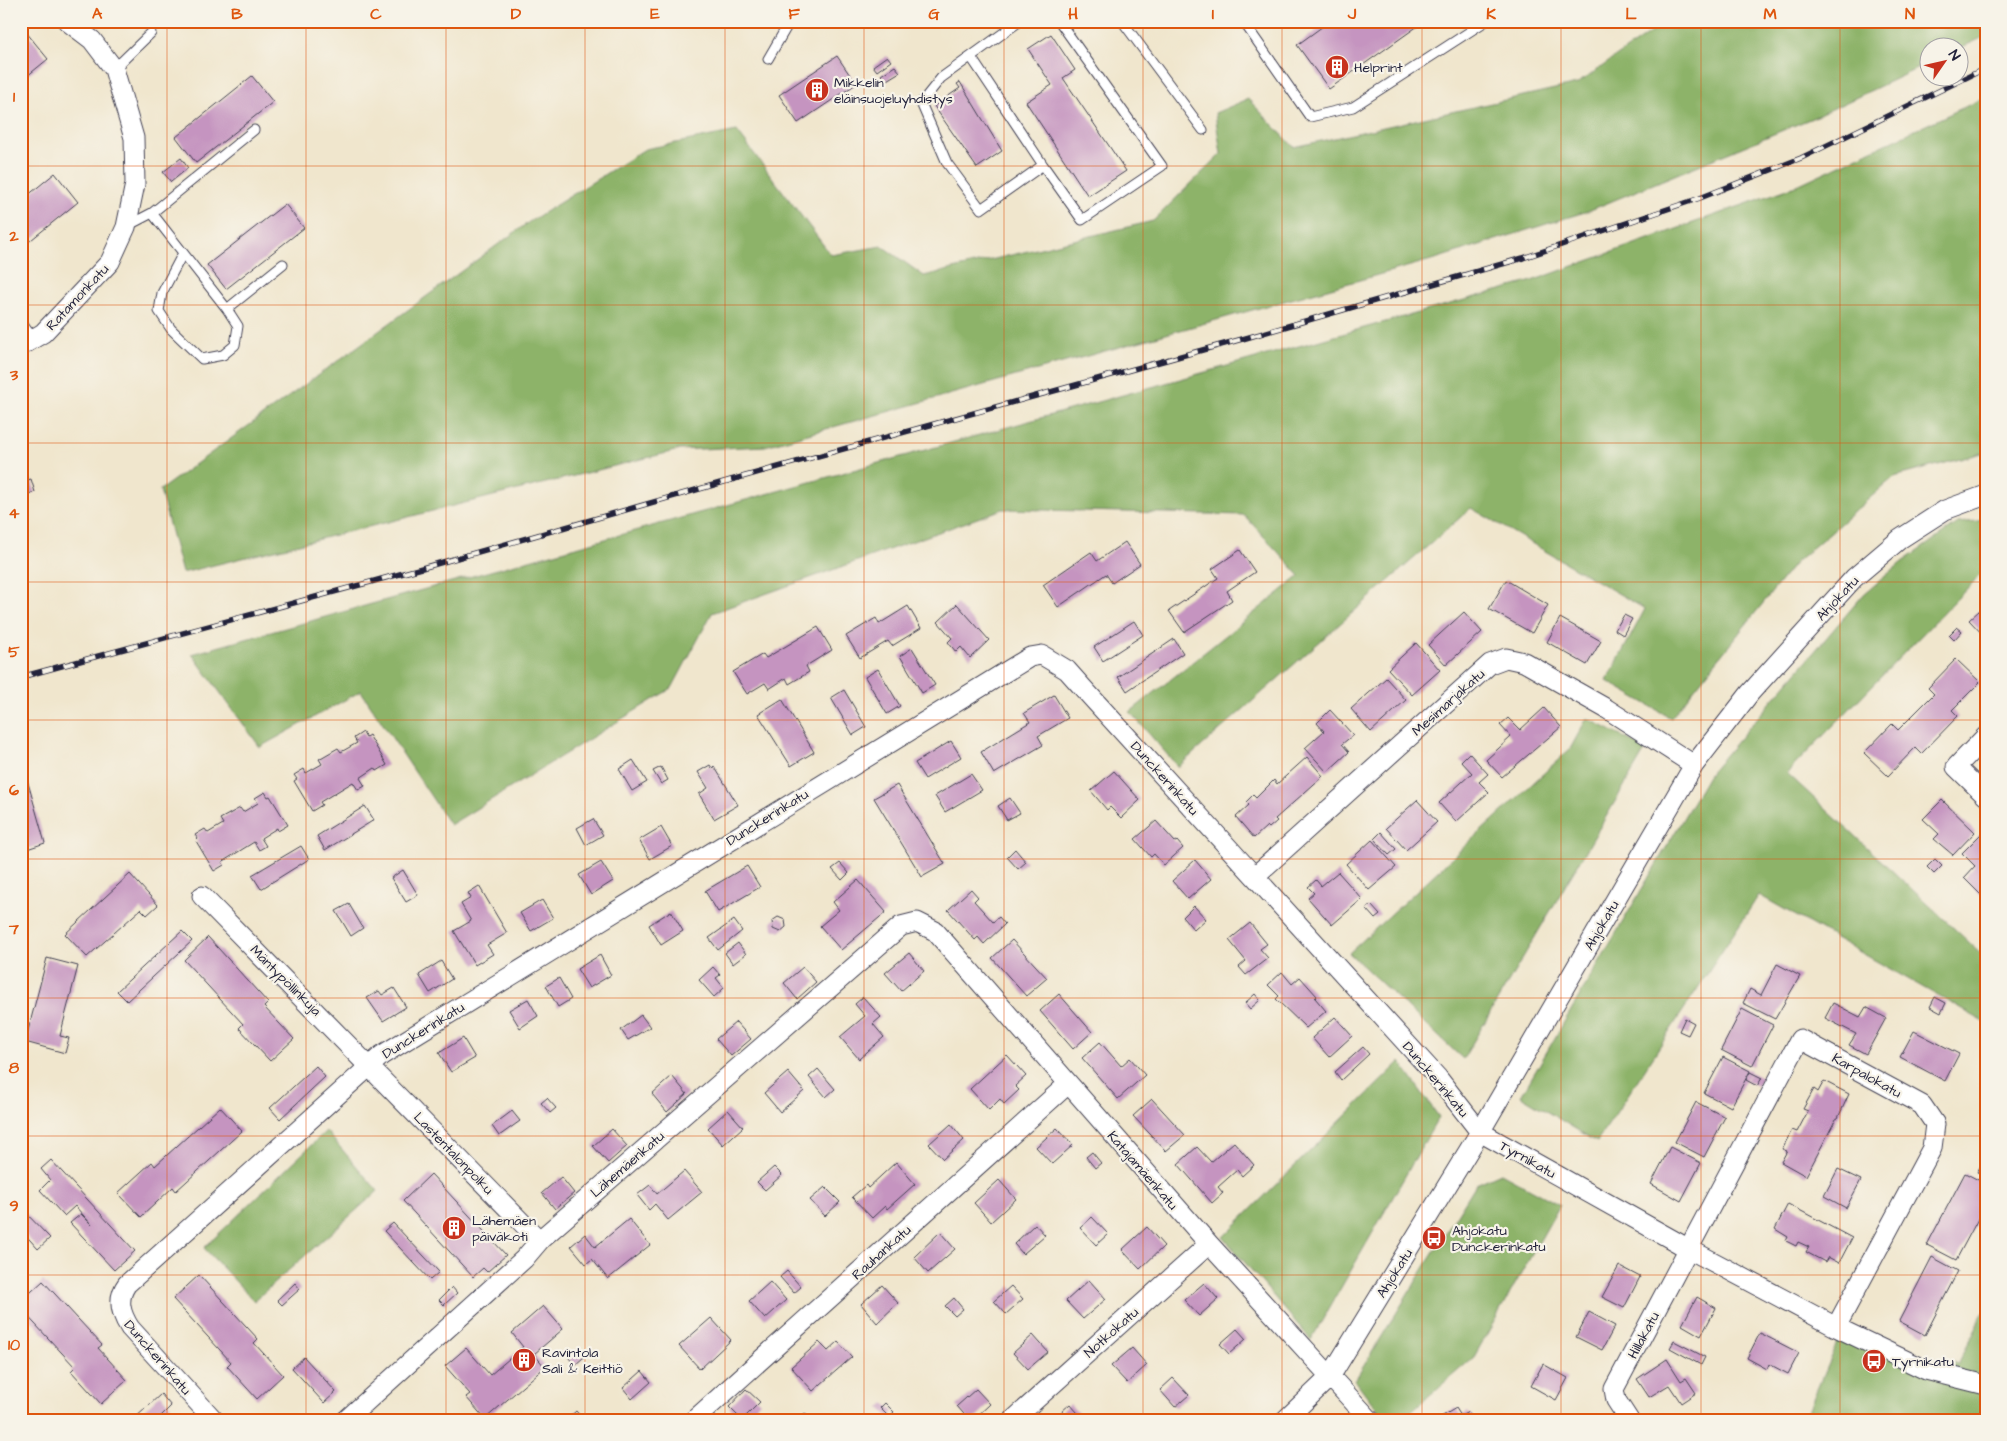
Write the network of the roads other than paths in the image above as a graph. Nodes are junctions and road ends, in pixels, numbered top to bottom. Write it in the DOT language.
graph roads {
  1 [pos="67,21"];
  2 [pos="790,21"];
  3 [pos="1020,21"];
  4 [pos="1059,21"];
  5 [pos="1122,21"];
  6 [pos="1243,21"];
  7 [pos="1486,21"];
  8 [pos="151,33"];
  9 [pos="971,57"];
  10 [pos="768,59"];
  11 [pos="114,69"];
  12 [pos="254,130"];
  13 [pos="1203,130"];
  14 [pos="1042,165"];
  15 [pos="152,213"];
  16 [pos="126,227"];
  17 [pos="183,253"];
  18 [pos="283,264"];
  19 [pos="227,309"];
  20 [pos="21,322"];
  21 [pos="28,343"];
  22 [pos="1986,495"];
  23 [pos="1986,736"];
  24 [pos="1694,765"];
  25 [pos="1986,796"];
  26 [pos="1255,876"];
  27 [pos="202,896"];
  28 [pos="917,922"];
  29 [pos="369,1065"];
  30 [pos="1068,1084"];
  31 [pos="1480,1132"];
  32 [pos="541,1239"];
  33 [pos="1209,1244"];
  34 [pos="1689,1249"];
  35 [pos="1836,1327"];
  36 [pos="1330,1377"];
  37 [pos="1986,1385"];
  38 [pos="214,1420"];
  39 [pos="346,1420"];
  40 [pos="694,1420"];
  41 [pos="1013,1420"];
  42 [pos="1285,1420"];
  43 [pos="1370,1420"];
  44 [pos="1629,1420"];
  1 -- 11 [label="street, Ratamonkatu"];
  2 -- 10 [label="lane"];
  3 -- 9 [label="lane"];
  4 -- 14 [label="lane"];
  5 -- 13 [label="lane"];
  6 -- 7 [label="lane"];
  8 -- 11 [label="lane"];
  9 -- 14 [label="lane"];
  9 -- 14 [label="lane"];
  11 -- 16 [label="street, Ratamonkatu"];
  12 -- 15 [label="lane"];
  15 -- 16 [label="lane"];
  15 -- 17 [label="lane"];
  16 -- 21 [label="street, Ratamonkatu"];
  17 -- 19 [label="lane"];
  17 -- 19 [label="lane"];
  18 -- 19 [label="lane"];
  20 -- 21 [label="lane"];
  22 -- 24 [label="street, Ahjokatu"];
  23 -- 25 [label="street"];
  24 -- 26 [label="street, Mesimarjakatu"];
  24 -- 31 [label="street, Ahjokatu"];
  26 -- 29 [label="street, Dunckerinkatu"];
  26 -- 31 [label="street, Dunckerinkatu"];
  27 -- 29 [label="street, Mäntypöllinkuja"];
  28 -- 30 [label="street, Katajamäenkatu"];
  28 -- 32 [label="street, Lähemäenkatu"];
  29 -- 32 [label="street, Lastentalonpolku"];
  29 -- 38 [label="street, Dunckerinkatu"];
  30 -- 33 [label="street, Katajamäenkatu"];
  30 -- 40 [label="street, Rauhankatu"];
  31 -- 34 [label="street, Tyrnikatu"];
  31 -- 36 [label="street, Ahjokatu"];
  32 -- 39 [label="street, Lähemäenkatu"];
  33 -- 36 [label="street, Katajamäenkatu"];
  33 -- 41 [label="street, Notkokatu"];
  34 -- 35 [label="street, Tyrnikatu"];
  34 -- 35 [label="street, Karpalokatu"];
  34 -- 44 [label="street, Hillakatu"];
  35 -- 37 [label="street, Tyrnikatu"];
  36 -- 42 [label="street, Ahjokatu"];
  36 -- 43 [label="street, Katajamäenkatu"];
}
